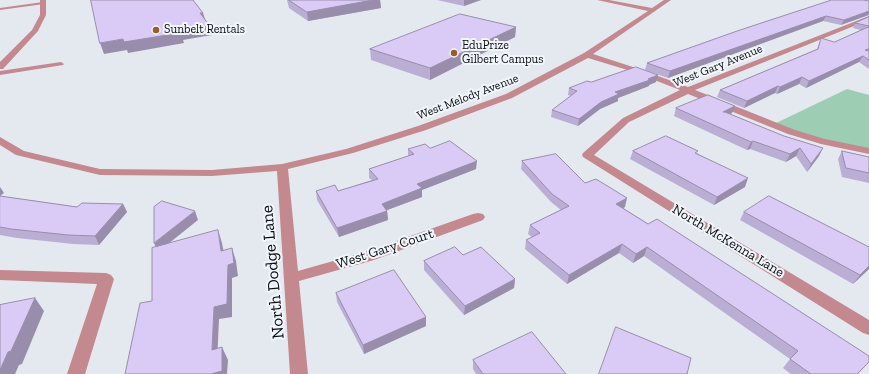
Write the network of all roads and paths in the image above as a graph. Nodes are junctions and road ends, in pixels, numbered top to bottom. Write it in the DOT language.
graph roads {
  1 [pos="600,0"];
  2 [pos="668,0"];
  3 [pos="44,1"];
  4 [pos="18,2"];
  5 [pos="0,7"];
  6 [pos="653,10"];
  7 [pos="869,18"];
  8 [pos="587,55"];
  9 [pos="61,64"];
  10 [pos="0,67"];
  11 [pos="0,73"];
  12 [pos="686,91"];
  13 [pos="0,140"];
  14 [pos="869,151"];
  15 [pos="587,155"];
  16 [pos="282,167"];
  17 [pos="478,218"];
  18 [pos="0,275"];
  19 [pos="292,278"];
  20 [pos="869,328"];
  21 [pos="76,374"];
  22 [pos="299,374"];
  1 -- 6 [label="street"];
  2 -- 6 [label="street, West Melody Avenue"];
  3 -- 5 [label="lane"];
  3 -- 10 [label="street"];
  4 -- 5 [label="lane"];
  6 -- 8 [label="street, West Melody Avenue"];
  7 -- 12 [label="street, West Gary Avenue"];
  8 -- 12 [label="street"];
  8 -- 16 [label="street, West Melody Avenue"];
  9 -- 11 [label="lane"];
  12 -- 14 [label="street"];
  12 -- 15 [label="street, West Gary Avenue"];
  13 -- 16 [label="street, West Melody Avenue"];
  15 -- 20 [label="street, North McKenna Lane"];
  16 -- 19 [label="street, North Dodge Lane"];
  17 -- 19 [label="street, West Gary Court"];
  18 -- 21 [label="street"];
  19 -- 22 [label="street, North Dodge Lane"];
}
